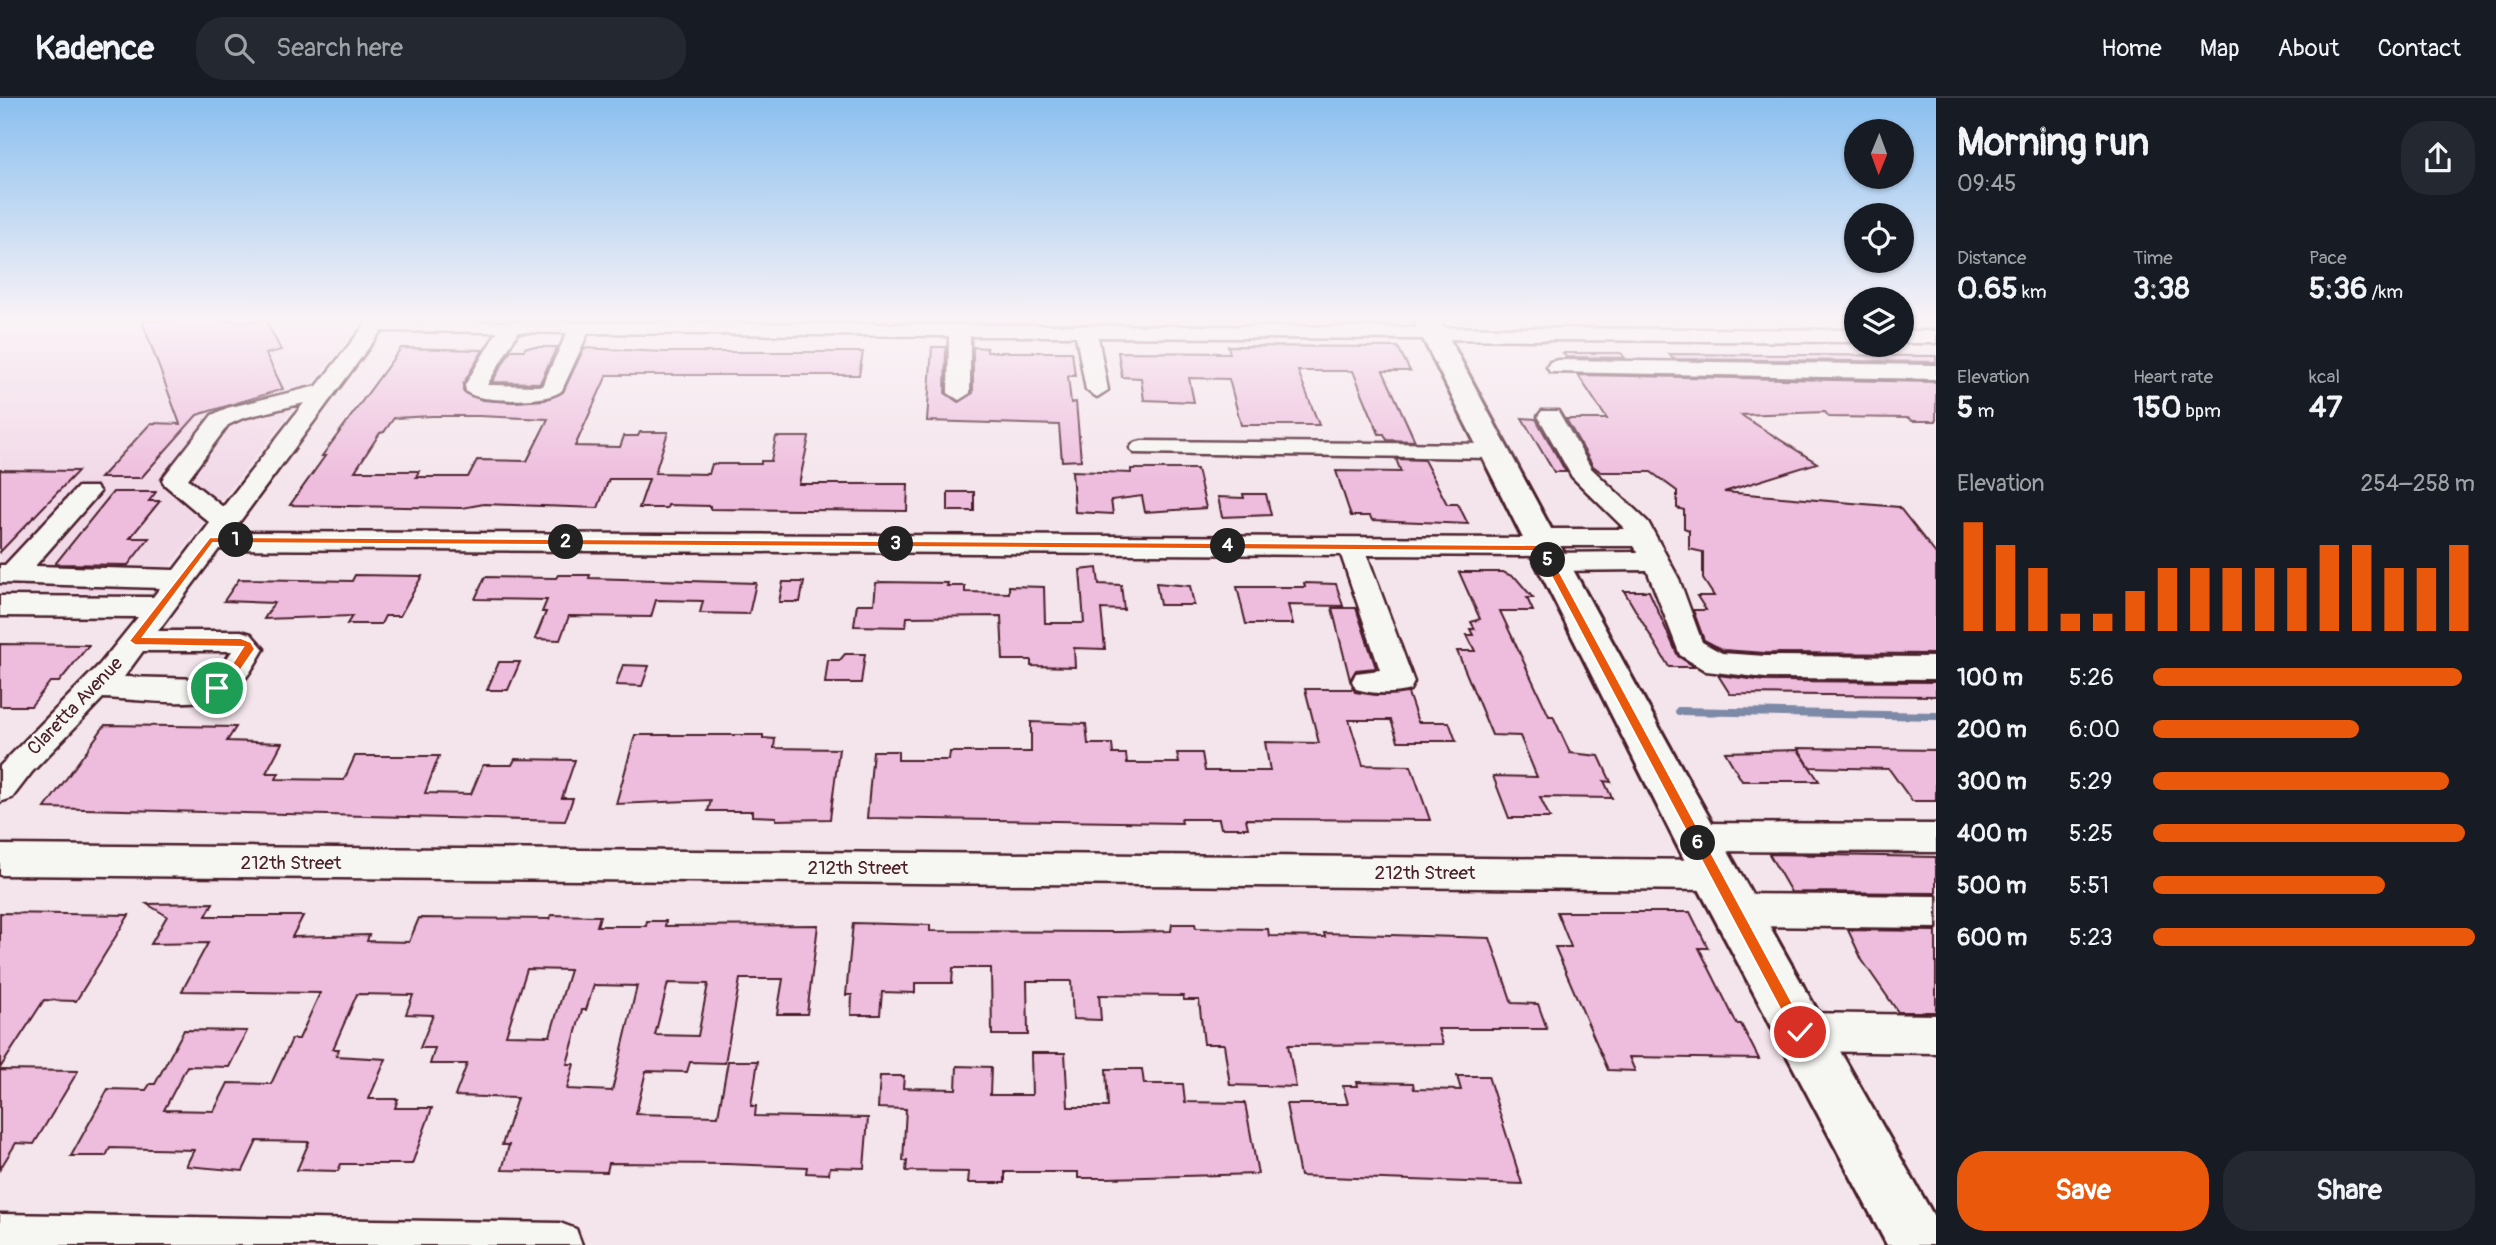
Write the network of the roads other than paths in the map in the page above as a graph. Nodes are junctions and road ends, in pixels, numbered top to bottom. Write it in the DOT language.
graph roads {
  1 [pos="337,375"];
  2 [pos="482,375"];
  3 [pos="558,375"];
  4 [pos="959,375"];
  5 [pos="1094,375"];
  6 [pos="1454,375"];
  7 [pos="1097,390"];
  8 [pos="324,391"];
  9 [pos="959,393"];
  10 [pos="1550,416"];
  11 [pos="1142,448"];
  12 [pos="1493,451"];
  13 [pos="87,492"];
  14 [pos="217,531"];
  15 [pos="1644,537"];
  16 [pos="1351,546"];
  17 [pos="1543,549"];
  18 [pos="1657,561"];
  19 [pos="6,574"];
  20 [pos="48,575"];
  21 [pos="182,579"];
  22 [pos="10,606"];
  23 [pos="160,607"];
  24 [pos="135,641"];
  25 [pos="1936,668"];
  26 [pos="1367,681"];
  27 [pos="97,687"];
  28 [pos="0,789"];
  29 [pos="1695,837"];
  30 [pos="1936,838"];
  31 [pos="0,860"];
  32 [pos="1725,892"];
  33 [pos="1936,912"];
  34 [pos="1800,1032"];
  35 [pos="1936,1034"];
  36 [pos="0,1236"];
  37 [pos="560,1245"];
  38 [pos="1918,1245"];
  1 -- 8 [label="street, Claretta Avenue"];
  2 -- 3 [label="street"];
  4 -- 9 [label="street"];
  5 -- 7 [label="street"];
  6 -- 12 [label="main road"];
  8 -- 14 [label="street, Claretta Avenue"];
  8 -- 14 [label="street"];
  10 -- 15 [label="street"];
  11 -- 12 [label="street"];
  12 -- 17 [label="main road"];
  13 -- 19 [label="street"];
  14 -- 16 [label="street"];
  14 -- 21 [label="street, Claretta Avenue"];
  15 -- 17 [label="street"];
  15 -- 18 [label="street"];
  16 -- 17 [label="street"];
  16 -- 26 [label="street"];
  17 -- 18 [label="street"];
  17 -- 29 [label="main road"];
  18 -- 25 [label="street"];
  19 -- 20 [label="street"];
  20 -- 21 [label="street"];
  20 -- 22 [label="street"];
  21 -- 23 [label="street, Claretta Avenue"];
  22 -- 23 [label="street"];
  23 -- 24 [label="street, Claretta Avenue"];
  24 -- 27 [label="street, Claretta Avenue"];
  24 -- 27 [label="street"];
  27 -- 28 [label="street, Claretta Avenue"];
  29 -- 30 [label="street"];
  29 -- 32 [label="main road"];
  31 -- 32 [label="street, 212th Street"];
  32 -- 33 [label="street, 212th Street"];
  32 -- 34 [label="main road"];
  34 -- 35 [label="street"];
  34 -- 38 [label="main road"];
  36 -- 37 [label="street"];
}
